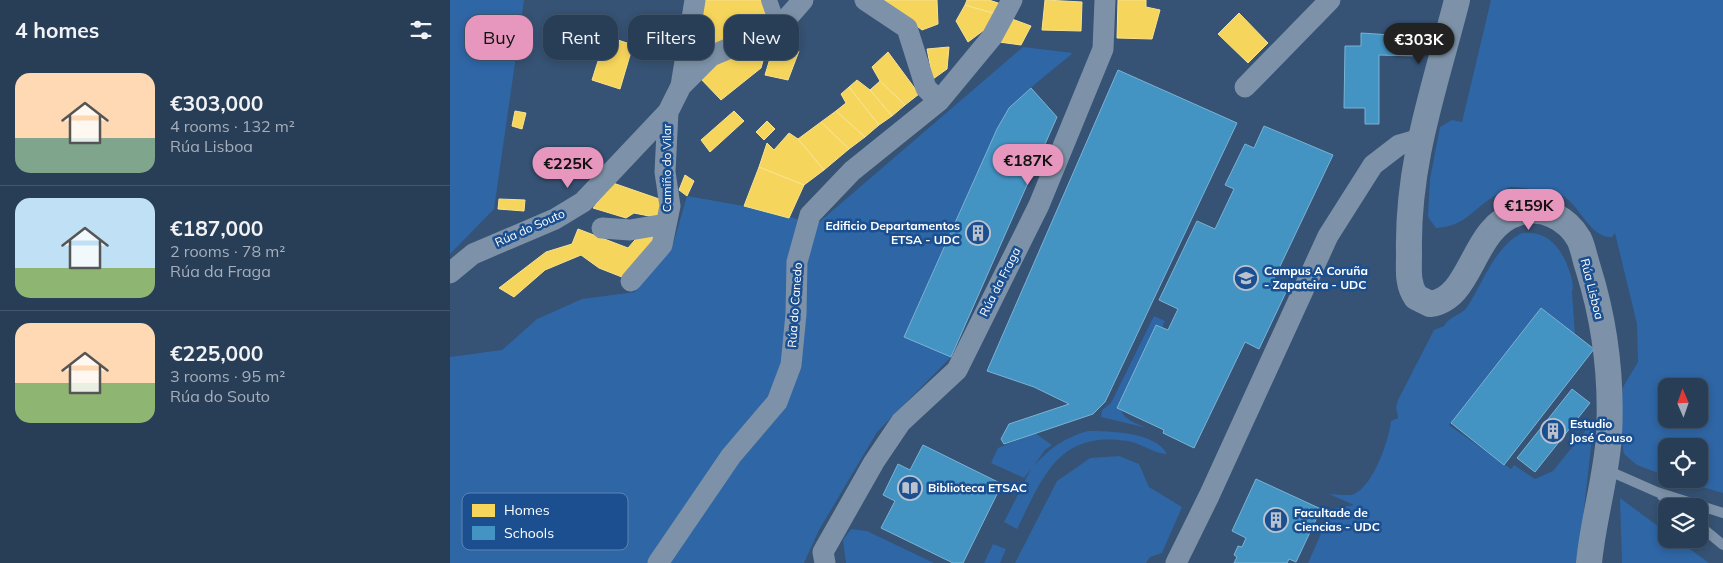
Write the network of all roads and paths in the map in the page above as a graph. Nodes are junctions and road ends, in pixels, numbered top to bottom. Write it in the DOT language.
graph roads {
  1 [pos="695,0"];
  2 [pos="769,0"];
  3 [pos="803,0"];
  4 [pos="865,0"];
  5 [pos="1012,0"];
  6 [pos="1104,0"];
  7 [pos="1330,0"];
  8 [pos="1457,0"];
  9 [pos="774,15"];
  10 [pos="790,15"];
  11 [pos="724,51"];
  12 [pos="681,86"];
  13 [pos="1245,87"];
  14 [pos="939,101"];
  15 [pos="668,112"];
  16 [pos="1420,139"];
  17 [pos="666,224"];
  18 [pos="602,228"];
  19 [pos="450,273"];
  20 [pos="631,281"];
  21 [pos="1606,469"];
  22 [pos="1657,492"];
  23 [pos="1665,498"];
  24 [pos="1723,513"];
  25 [pos="1708,533"];
  26 [pos="1723,545"];
  27 [pos="826,560"];
  28 [pos="658,563"];
  29 [pos="1176,563"];
  30 [pos="1589,563"];
  1 -- 12 [label="street"];
  2 -- 9 [label="street"];
  3 -- 10 [label="street"];
  4 -- 14 [label="street"];
  5 -- 14 [label="street, Rúa do Canedo"];
  6 -- 27 [label="street, Rúa da Fraga"];
  7 -- 13 [label="street"];
  8 -- 16 [label="street, Rúa Lisboa"];
  11 -- 12 [label="street"];
  12 -- 15 [label="street, Rúa do Souto"];
  14 -- 28 [label="street, Rúa do Canedo"];
  15 -- 17 [label="street, Camiño do Vilar"];
  15 -- 19 [label="street, Rúa do Souto"];
  16 -- 21 [label="street, Rúa Lisboa"];
  16 -- 29 [label="street"];
  17 -- 18 [label="street, Camiño do Vilar"];
  17 -- 20 [label="street, Camiño do Vilar"];
  21 -- 22 [label="lane"];
  21 -- 30 [label="street, Rúa Lisboa"];
  22 -- 23 [label="lane"];
  22 -- 24 [label="lane"];
  25 -- 26 [label="lane"];
}
